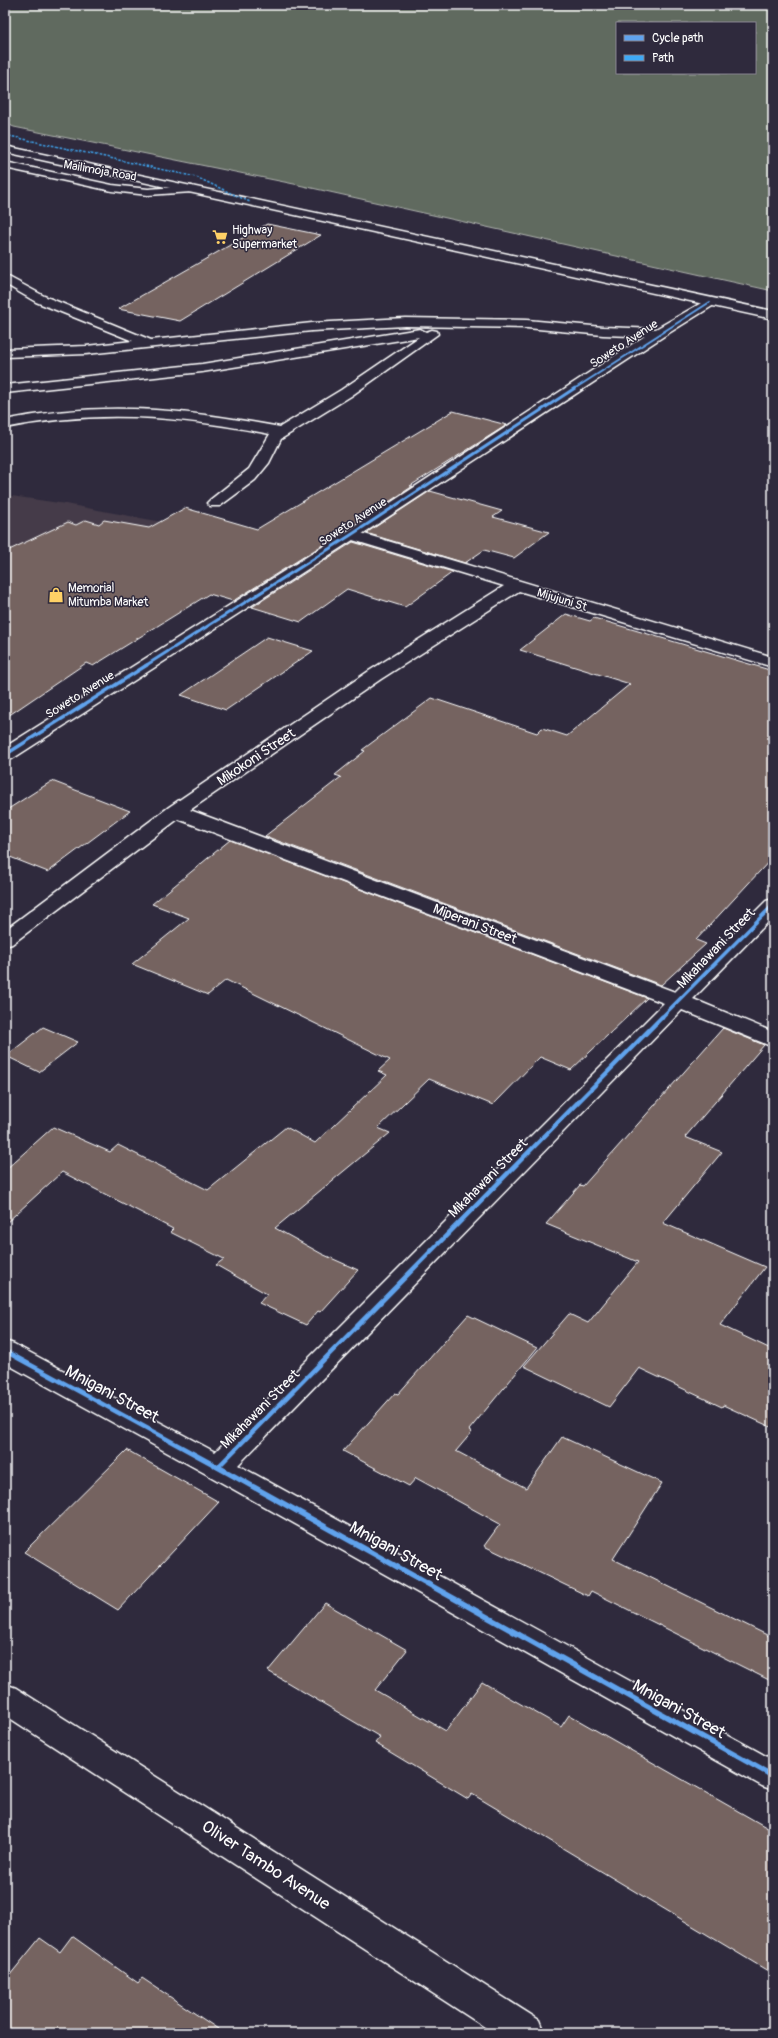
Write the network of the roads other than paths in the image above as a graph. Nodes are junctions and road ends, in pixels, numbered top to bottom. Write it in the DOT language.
graph roads {
  1 [pos="5,149"];
  2 [pos="5,165"];
  3 [pos="192,189"];
  4 [pos="5,279"];
  5 [pos="13,297"];
  6 [pos="40,299"];
  7 [pos="710,302"];
  8 [pos="773,315"];
  9 [pos="476,324"];
  10 [pos="436,331"];
  11 [pos="659,333"];
  12 [pos="153,344"];
  13 [pos="5,353"];
  14 [pos="5,389"];
  15 [pos="5,424"];
  16 [pos="283,432"];
  17 [pos="215,503"];
  18 [pos="352,535"];
  19 [pos="516,586"];
  20 [pos="773,662"];
  21 [pos="5,755"];
  22 [pos="176,811"];
  23 [pos="773,905"];
  24 [pos="5,940"];
  25 [pos="679,1001"];
  26 [pos="773,1040"];
  27 [pos="5,1351"];
  28 [pos="218,1466"];
  29 [pos="5,1698"];
  30 [pos="773,1776"];
  31 [pos="526,2033"];
  1 -- 3 [label="main road"];
  2 -- 3 [label="main road, Mailimoja Road"];
  3 -- 7 [label="main road"];
  4 -- 6 [label="main road"];
  5 -- 6 [label="main road"];
  6 -- 12 [label="main road"];
  7 -- 8 [label="main road"];
  7 -- 11 [label="main road, Soweto Avenue"];
  9 -- 10 [label="main road"];
  9 -- 11 [label="main road"];
  9 -- 12 [label="main road"];
  10 -- 14 [label="main road"];
  10 -- 16 [label="main road"];
  11 -- 18 [label="main road, Soweto Avenue"];
  12 -- 13 [label="main road"];
  15 -- 16 [label="main road"];
  16 -- 17 [label="main road"];
  18 -- 19 [label="main road, Mijujuni St"];
  18 -- 21 [label="main road, Soweto Avenue"];
  19 -- 20 [label="main road, Mijujuni St"];
  19 -- 22 [label="main road, Mikokoni Street"];
  22 -- 24 [label="main road, Mikokoni Street"];
  22 -- 25 [label="main road, Miperani Street"];
  23 -- 25 [label="main road, Mikahawani Street"];
  25 -- 26 [label="main road, Miperani Street"];
  25 -- 28 [label="main road, Mikahawani Street"];
  27 -- 28 [label="main road, Mnigani Street"];
  28 -- 30 [label="main road, Mnigani Street"];
  29 -- 31 [label="main road, Oliver Tambo Avenue"];
}
